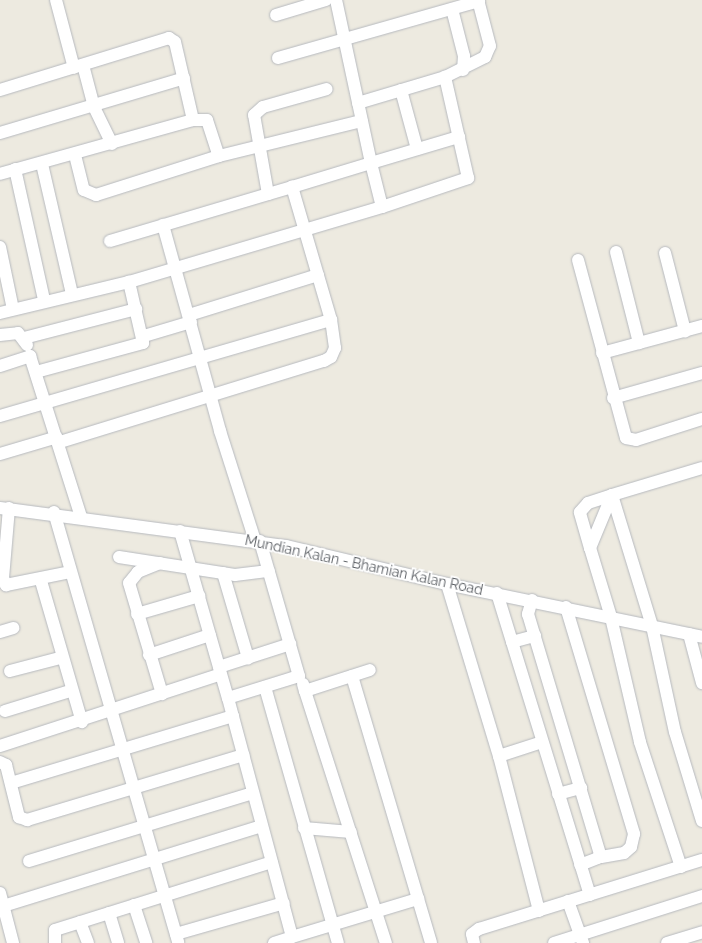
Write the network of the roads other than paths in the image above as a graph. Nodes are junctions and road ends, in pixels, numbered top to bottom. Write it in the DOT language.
graph roads {
  1 [pos="56,0"];
  2 [pos="326,0"];
  3 [pos="336,0"];
  4 [pos="479,1"];
  5 [pos="452,9"];
  6 [pos="276,15"];
  7 [pos="345,40"];
  8 [pos="278,58"];
  9 [pos="79,66"];
  10 [pos="463,67"];
  11 [pos="445,77"];
  12 [pos="184,78"];
  13 [pos="327,89"];
  14 [pos="0,90"];
  15 [pos="401,90"];
  16 [pos="358,103"];
  17 [pos="94,106"];
  18 [pos="194,120"];
  19 [pos="362,121"];
  20 [pos="0,133"];
  21 [pos="459,137"];
  22 [pos="112,144"];
  23 [pos="259,147"];
  24 [pos="417,149"];
  25 [pos="75,155"];
  26 [pos="219,156"];
  27 [pos="371,163"];
  28 [pos="42,164"];
  29 [pos="16,169"];
  30 [pos="0,174"];
  31 [pos="292,187"];
  32 [pos="268,194"];
  33 [pos="382,206"];
  34 [pos="163,225"];
  35 [pos="304,230"];
  36 [pos="110,241"];
  37 [pos="0,247"];
  38 [pos="616,252"];
  39 [pos="665,253"];
  40 [pos="578,260"];
  41 [pos="174,270"];
  42 [pos="318,275"];
  43 [pos="129,282"];
  44 [pos="72,294"];
  45 [pos="44,300"];
  46 [pos="12,309"];
  47 [pos="136,309"];
  48 [pos="0,313"];
  49 [pos="190,318"];
  50 [pos="331,320"];
  51 [pos="702,326"];
  52 [pos="685,331"];
  53 [pos="0,335"];
  54 [pos="144,336"];
  55 [pos="24,338"];
  56 [pos="639,343"];
  57 [pos="602,353"];
  58 [pos="30,356"];
  59 [pos="200,360"];
  60 [pos="0,366"];
  61 [pos="36,372"];
  62 [pos="702,373"];
  63 [pos="210,395"];
  64 [pos="613,398"];
  65 [pos="46,404"];
  66 [pos="0,416"];
  67 [pos="702,419"];
  68 [pos="59,439"];
  69 [pos="0,454"];
  70 [pos="702,468"];
  71 [pos="612,495"];
  72 [pos="4,508"];
  73 [pos="54,512"];
  74 [pos="82,516"];
  75 [pos="180,531"];
  76 [pos="258,541"];
  77 [pos="590,548"];
  78 [pos="119,557"];
  79 [pos="160,563"];
  80 [pos="191,568"];
  81 [pos="269,571"];
  82 [pos="70,572"];
  83 [pos="223,573"];
  84 [pos="41,581"];
  85 [pos="447,584"];
  86 [pos="498,593"];
  87 [pos="199,596"];
  88 [pos="532,600"];
  89 [pos="566,608"];
  90 [pos="137,614"];
  91 [pos="611,617"];
  92 [pos="652,626"];
  93 [pos="13,628"];
  94 [pos="0,632"];
  95 [pos="690,634"];
  96 [pos="210,635"];
  97 [pos="535,636"];
  98 [pos="702,637"];
  99 [pos="512,642"];
  100 [pos="290,644"];
  101 [pos="150,655"];
  102 [pos="60,658"];
  103 [pos="248,658"];
  104 [pos="370,670"];
  105 [pos="10,671"];
  106 [pos="220,671"];
  107 [pos="299,676"];
  108 [pos="352,676"];
  109 [pos="702,683"];
  110 [pos="265,686"];
  111 [pos="70,691"];
  112 [pos="306,691"];
  113 [pos="162,694"];
  114 [pos="228,698"];
  115 [pos="5,711"];
  116 [pos="114,712"];
  117 [pos="233,716"];
  118 [pos="82,722"];
  119 [pos="542,742"];
  120 [pos="0,746"];
  121 [pos="125,749"];
  122 [pos="243,756"];
  123 [pos="499,756"];
  124 [pos="0,762"];
  125 [pos="11,783"];
  126 [pos="135,788"];
  127 [pos="581,788"];
  128 [pos="253,793"];
  129 [pos="558,794"];
  130 [pos="702,821"];
  131 [pos="145,826"];
  132 [pos="262,826"];
  133 [pos="304,828"];
  134 [pos="350,832"];
  135 [pos="600,857"];
  136 [pos="154,859"];
  137 [pos="702,860"];
  138 [pos="29,861"];
  139 [pos="272,862"];
  140 [pos="580,865"];
  141 [pos="681,867"];
  142 [pos="0,893"];
  143 [pos="590,895"];
  144 [pos="702,896"];
  145 [pos="164,898"];
  146 [pos="418,899"];
  147 [pos="568,902"];
  148 [pos="284,903"];
  149 [pos="134,905"];
  150 [pos="2,907"];
  151 [pos="539,911"];
  152 [pos="377,912"];
  153 [pos="109,913"];
  154 [pos="80,922"];
  155 [pos="332,925"];
  156 [pos="702,932"];
  157 [pos="177,939"];
  158 [pos="581,939"];
  159 [pos="283,941"];
  160 [pos="10,942"];
  161 [pos="55,943"];
  162 [pos="88,943"];
  163 [pos="118,943"];
  164 [pos="146,943"];
  165 [pos="338,943"];
  166 [pos="386,943"];
  167 [pos="431,943"];
  168 [pos="474,943"];
  169 [pos="554,943"];
  170 [pos="667,943"];
  1 -- 9 [label="street"];
  2 -- 6 [label="street"];
  3 -- 7 [label="street"];
  4 -- 5 [label="street"];
  4 -- 10 [label="street"];
  5 -- 7 [label="street"];
  5 -- 10 [label="street"];
  7 -- 8 [label="street"];
  7 -- 16 [label="street"];
  9 -- 12 [label="street"];
  9 -- 14 [label="street"];
  9 -- 17 [label="street"];
  10 -- 11 [label="street"];
  11 -- 15 [label="street"];
  11 -- 21 [label="street"];
  12 -- 17 [label="street"];
  12 -- 18 [label="street"];
  13 -- 23 [label="street"];
  15 -- 16 [label="street"];
  15 -- 24 [label="street"];
  16 -- 19 [label="street"];
  17 -- 20 [label="street"];
  17 -- 22 [label="street"];
  18 -- 22 [label="street"];
  18 -- 26 [label="street"];
  19 -- 23 [label="street"];
  19 -- 27 [label="street"];
  21 -- 24 [label="street"];
  21 -- 33 [label="street"];
  22 -- 25 [label="street"];
  23 -- 26 [label="street"];
  23 -- 32 [label="street"];
  24 -- 27 [label="street"];
  25 -- 26 [label="street"];
  25 -- 28 [label="street"];
  27 -- 31 [label="street"];
  27 -- 33 [label="street"];
  28 -- 29 [label="street"];
  28 -- 44 [label="street"];
  29 -- 30 [label="street"];
  29 -- 45 [label="street"];
  31 -- 32 [label="street"];
  31 -- 35 [label="street"];
  32 -- 34 [label="street"];
  33 -- 35 [label="street"];
  34 -- 36 [label="street"];
  34 -- 41 [label="street"];
  35 -- 41 [label="street"];
  35 -- 42 [label="street"];
  37 -- 46 [label="street"];
  38 -- 56 [label="street"];
  39 -- 52 [label="street"];
  40 -- 57 [label="street"];
  41 -- 43 [label="street"];
  41 -- 49 [label="street"];
  42 -- 49 [label="street"];
  42 -- 50 [label="street"];
  43 -- 44 [label="street"];
  43 -- 47 [label="street"];
  44 -- 45 [label="street"];
  45 -- 46 [label="street"];
  46 -- 48 [label="street"];
  47 -- 54 [label="street"];
  47 -- 55 [label="street"];
  49 -- 54 [label="street"];
  49 -- 59 [label="street"];
  50 -- 59 [label="street"];
  50 -- 63 [label="street"];
  51 -- 52 [label="street"];
  52 -- 56 [label="street"];
  53 -- 55 [label="street"];
  54 -- 61 [label="street"];
  55 -- 58 [label="street"];
  56 -- 57 [label="street"];
  57 -- 64 [label="street"];
  58 -- 60 [label="street"];
  58 -- 61 [label="street"];
  59 -- 63 [label="street"];
  59 -- 65 [label="street"];
  61 -- 65 [label="street"];
  62 -- 64 [label="street"];
  63 -- 68 [label="street"];
  63 -- 76 [label="street"];
  64 -- 67 [label="street"];
  65 -- 66 [label="street"];
  65 -- 68 [label="street"];
  68 -- 69 [label="street"];
  68 -- 74 [label="street"];
  70 -- 71 [label="street"];
  71 -- 77 [label="street"];
  71 -- 77 [label="street"];
  71 -- 92 [label="street"];
  72 -- 73 [label="street, Mundian Kalan - Bhamian Kalan Road"];
  72 -- 84 [label="street"];
  73 -- 74 [label="street, Mundian Kalan - Bhamian Kalan Road"];
  73 -- 82 [label="street"];
  74 -- 75 [label="street, Mundian Kalan - Bhamian Kalan Road"];
  75 -- 76 [label="street, Mundian Kalan - Bhamian Kalan Road"];
  75 -- 80 [label="street"];
  76 -- 81 [label="street"];
  76 -- 85 [label="street, Mundian Kalan - Bhamian Kalan Road"];
  77 -- 91 [label="street"];
  78 -- 79 [label="street"];
  79 -- 80 [label="street"];
  79 -- 90 [label="street"];
  80 -- 83 [label="street"];
  80 -- 87 [label="street"];
  81 -- 83 [label="street"];
  81 -- 100 [label="street"];
  82 -- 84 [label="street"];
  82 -- 116 [label="street"];
  83 -- 103 [label="street"];
  84 -- 102 [label="street"];
  85 -- 86 [label="street, Mundian Kalan - Bhamian Kalan Road"];
  85 -- 123 [label="street"];
  86 -- 88 [label="street, Mundian Kalan - Bhamian Kalan Road"];
  86 -- 99 [label="street"];
  87 -- 90 [label="street"];
  87 -- 96 [label="street"];
  88 -- 89 [label="street, Mundian Kalan - Bhamian Kalan Road"];
  88 -- 97 [label="street"];
  89 -- 91 [label="street, Mundian Kalan - Bhamian Kalan Road"];
  89 -- 135 [label="street"];
  90 -- 101 [label="street"];
  91 -- 92 [label="street, Mundian Kalan - Bhamian Kalan Road"];
  91 -- 141 [label="street"];
  92 -- 95 [label="street, Mundian Kalan - Bhamian Kalan Road"];
  92 -- 130 [label="street"];
  93 -- 94 [label="street"];
  95 -- 98 [label="street, Mundian Kalan - Bhamian Kalan Road"];
  95 -- 109 [label="street"];
  96 -- 101 [label="street"];
  96 -- 106 [label="street"];
  97 -- 99 [label="street"];
  97 -- 127 [label="street"];
  99 -- 119 [label="street"];
  100 -- 103 [label="street"];
  100 -- 107 [label="street"];
  101 -- 113 [label="street"];
  102 -- 105 [label="street"];
  102 -- 111 [label="street"];
  103 -- 106 [label="street"];
  104 -- 108 [label="street"];
  106 -- 113 [label="street"];
  106 -- 114 [label="street"];
  107 -- 110 [label="street"];
  107 -- 112 [label="street"];
  108 -- 112 [label="street"];
  108 -- 146 [label="street"];
  110 -- 114 [label="street"];
  110 -- 133 [label="street"];
  111 -- 115 [label="street"];
  111 -- 118 [label="street"];
  112 -- 134 [label="street"];
  113 -- 116 [label="street"];
  114 -- 117 [label="street"];
  116 -- 118 [label="street"];
  116 -- 121 [label="street"];
  117 -- 121 [label="street"];
  117 -- 122 [label="street"];
  118 -- 120 [label="street"];
  119 -- 123 [label="street"];
  119 -- 129 [label="street"];
  121 -- 125 [label="street"];
  121 -- 126 [label="street"];
  122 -- 126 [label="street"];
  122 -- 128 [label="street"];
  123 -- 151 [label="street"];
  124 -- 125 [label="street"];
  125 -- 126 [label="street"];
  126 -- 131 [label="street"];
  127 -- 129 [label="street"];
  127 -- 135 [label="street"];
  128 -- 131 [label="street"];
  128 -- 132 [label="street"];
  129 -- 140 [label="street"];
  131 -- 136 [label="street"];
  131 -- 138 [label="street"];
  132 -- 136 [label="street"];
  132 -- 139 [label="street"];
  133 -- 134 [label="street"];
  133 -- 155 [label="street"];
  134 -- 152 [label="street"];
  135 -- 140 [label="street"];
  136 -- 145 [label="street"];
  136 -- 150 [label="street"];
  137 -- 141 [label="street"];
  139 -- 145 [label="street"];
  139 -- 148 [label="street"];
  140 -- 143 [label="street"];
  141 -- 143 [label="street"];
  142 -- 150 [label="street"];
  143 -- 147 [label="street"];
  144 -- 158 [label="street"];
  145 -- 149 [label="street"];
  145 -- 157 [label="street"];
  146 -- 152 [label="street"];
  146 -- 167 [label="street"];
  147 -- 151 [label="street"];
  147 -- 158 [label="street"];
  148 -- 157 [label="street"];
  148 -- 159 [label="street"];
  149 -- 153 [label="street"];
  149 -- 164 [label="street"];
  150 -- 160 [label="street"];
  151 -- 168 [label="street"];
  152 -- 155 [label="street"];
  152 -- 166 [label="street"];
  153 -- 154 [label="street"];
  153 -- 163 [label="street"];
  154 -- 161 [label="street"];
  154 -- 162 [label="street"];
  155 -- 159 [label="street"];
  155 -- 165 [label="street"];
  156 -- 170 [label="street"];
  158 -- 169 [label="street"];
}
